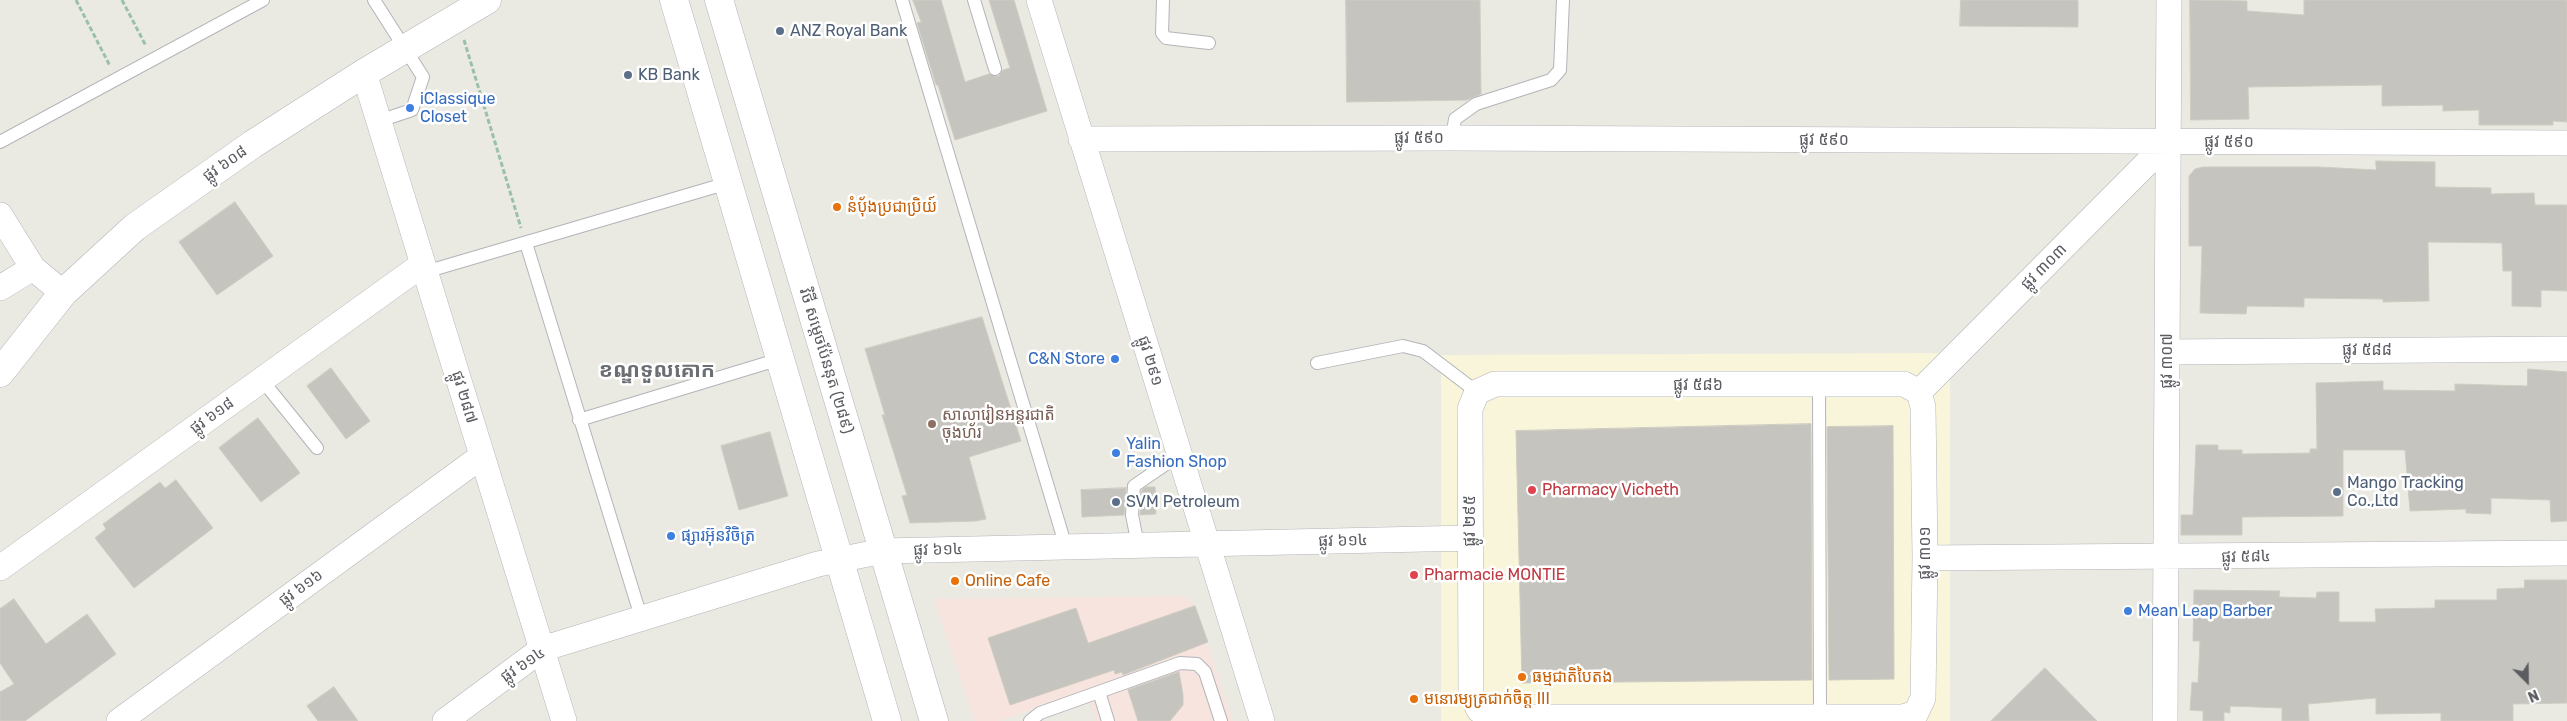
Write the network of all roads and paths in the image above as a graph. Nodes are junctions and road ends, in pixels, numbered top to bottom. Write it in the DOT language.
graph roads {
  1 [pos="76,0"];
  2 [pos="122,0"];
  3 [pos="262,0"];
  4 [pos="374,0"];
  5 [pos="487,0"];
  6 [pos="674,0"];
  7 [pos="902,0"];
  8 [pos="974,0"];
  9 [pos="1039,0"];
  10 [pos="1163,0"];
  11 [pos="1563,0"];
  12 [pos="2169,0"];
  13 [pos="723,2"];
  14 [pos="457,16"];
  15 [pos="1209,43"];
  16 [pos="405,48"];
  17 [pos="153,60"];
  18 [pos="995,69"];
  19 [pos="364,73"];
  20 [pos="116,80"];
  21 [pos="379,121"];
  22 [pos="1452,138"];
  23 [pos="1082,139"];
  24 [pos="0,142"];
  25 [pos="2168,142"];
  26 [pos="2567,143"];
  27 [pos="728,183"];
  28 [pos="0,215"];
  29 [pos="526,243"];
  30 [pos="33,268"];
  31 [pos="424,268"];
  32 [pos="0,288"];
  33 [pos="63,292"];
  34 [pos="2567,349"];
  35 [pos="2167,352"];
  36 [pos="780,359"];
  37 [pos="1317,363"];
  38 [pos="0,372"];
  39 [pos="262,380"];
  40 [pos="1819,386"];
  41 [pos="1477,392"];
  42 [pos="1919,392"];
  43 [pos="579,420"];
  44 [pos="317,448"];
  45 [pos="1179,455"];
  46 [pos="482,456"];
  47 [pos="1470,538"];
  48 [pos="1206,543"];
  49 [pos="1138,545"];
  50 [pos="1066,547"];
  51 [pos="883,551"];
  52 [pos="2567,553"];
  53 [pos="1925,558"];
  54 [pos="2166,558"];
  55 [pos="838,559"];
  56 [pos="0,568"];
  57 [pos="640,618"];
  58 [pos="542,649"];
  59 [pos="1099,692"];
  60 [pos="1476,716"];
  61 [pos="1820,717"];
  62 [pos="1920,717"];
  63 [pos="119,721"];
  64 [pos="444,721"];
  65 [pos="564,721"];
  66 [pos="887,721"];
  67 [pos="934,721"];
  68 [pos="1030,721"];
  69 [pos="1108,721"];
  70 [pos="1221,721"];
  71 [pos="1262,721"];
  72 [pos="2165,721"];
  1 -- 20 [label="path"];
  2 -- 17 [label="path"];
  3 -- 17 [label="lane"];
  4 -- 16 [label="lane"];
  5 -- 14 [label="main road, ផ្លូវ ៦០៨"];
  6 -- 27 [label="main road"];
  7 -- 50 [label="lane"];
  8 -- 18 [label="lane"];
  9 -- 23 [label="street, ផ្លូវ ២៩១"];
  10 -- 15 [label="lane"];
  11 -- 22 [label="lane"];
  12 -- 25 [label="street, ផ្លូវ ៣០៧"];
  13 -- 51 [label="main road, វិថី សម្តេចប៉ែននុត (២៨៩)"];
  14 -- 16 [label="main road, ផ្លូវ ៦០៨"];
  14 -- 29 [label="path"];
  16 -- 19 [label="main road, ផ្លូវ ៦០៨"];
  16 -- 21 [label="lane"];
  17 -- 20 [label="lane"];
  19 -- 21 [label="street, ផ្លូវ ២៨៧"];
  19 -- 33 [label="main road, ផ្លូវ ៦០៨"];
  20 -- 24 [label="lane"];
  21 -- 31 [label="street, ផ្លូវ ២៨៧"];
  22 -- 23 [label="street, ផ្លូវ ៥៩០"];
  22 -- 25 [label="street, ផ្លូវ ៥៩០"];
  23 -- 45 [label="street, ផ្លូវ ២៩១"];
  25 -- 26 [label="street, ផ្លូវ ៥៩០"];
  25 -- 35 [label="street, ផ្លូវ ៣០៧"];
  25 -- 42 [label="street, ផ្លូវ ៣០៣"];
  27 -- 29 [label="lane"];
  27 -- 36 [label="main road"];
  28 -- 30 [label="street"];
  29 -- 31 [label="lane"];
  29 -- 43 [label="lane"];
  30 -- 32 [label="street"];
  30 -- 33 [label="street"];
  31 -- 39 [label="street, ផ្លូវ ៦១៨"];
  31 -- 46 [label="street, ផ្លូវ ២៨៧"];
  33 -- 38 [label="main road, ផ្លូវ ៦០៨"];
  34 -- 35 [label="street, ផ្លូវ ៥៨៨"];
  35 -- 54 [label="street, ផ្លូវ ៣០៧"];
  36 -- 43 [label="lane"];
  36 -- 55 [label="main road"];
  37 -- 41 [label="lane"];
  39 -- 44 [label="lane"];
  39 -- 56 [label="street, ផ្លូវ ៦១៨"];
  40 -- 41 [label="street, ផ្លូវ ៥៨៦"];
  40 -- 42 [label="street, ផ្លូវ ៥៨៦"];
  40 -- 61 [label="lane"];
  41 -- 47 [label="street, ផ្លូវ ២៩៥"];
  42 -- 53 [label="street, ផ្លូវ ៣០១"];
  43 -- 57 [label="lane"];
  45 -- 48 [label="street, ផ្លូវ ២៩១"];
  45 -- 49 [label="lane"];
  46 -- 58 [label="street, ផ្លូវ ២៨៧"];
  46 -- 63 [label="street, ផ្លូវ ៦១៦"];
  47 -- 48 [label="street, ផ្លូវ ៦១៤"];
  47 -- 60 [label="street, ផ្លូវ ២៩៥"];
  48 -- 49 [label="street, ផ្លូវ ៦១៤"];
  48 -- 71 [label="street, ផ្លូវ ២៩១"];
  49 -- 50 [label="street, ផ្លូវ ៦១៤"];
  50 -- 51 [label="street, ផ្លូវ ៦១៤"];
  51 -- 55 [label="street, ផ្លូវ ៦១៤"];
  51 -- 67 [label="main road, វិថី សម្តេចប៉ែននុត (២៨៩)"];
  52 -- 54 [label="street, ផ្លូវ ៥៨៤"];
  53 -- 54 [label="street, ផ្លូវ ៥៨៤"];
  53 -- 62 [label="street, ផ្លូវ ៣០១"];
  54 -- 72 [label="street, ផ្លូវ ៣០៧"];
  55 -- 57 [label="street, ផ្លូវ ៦១៤"];
  55 -- 66 [label="main road"];
  57 -- 58 [label="street, ផ្លូវ ៦១៤"];
  58 -- 64 [label="street, ផ្លូវ ៦១៤"];
  58 -- 65 [label="street, ផ្លូវ ២៨៧"];
  59 -- 68 [label="lane"];
  59 -- 69 [label="lane"];
  59 -- 70 [label="lane"];
  60 -- 61 [label="street"];
  61 -- 62 [label="street"];
}
